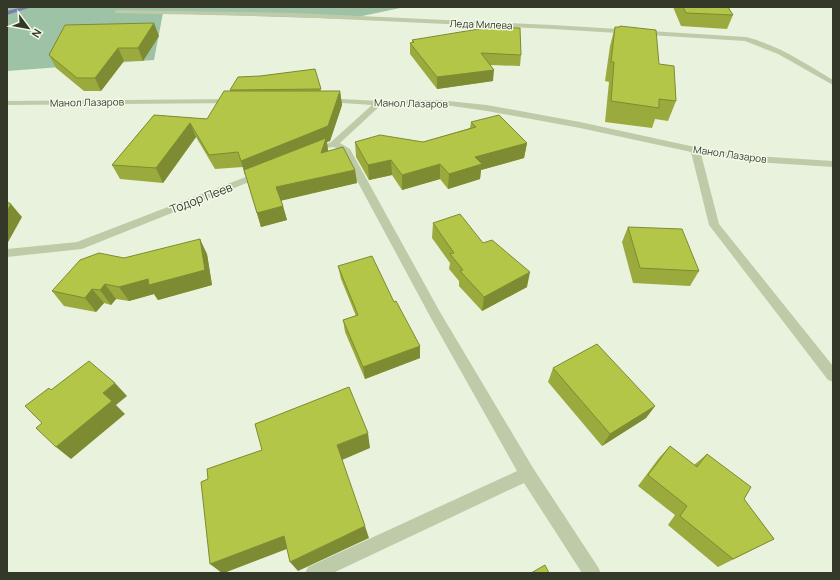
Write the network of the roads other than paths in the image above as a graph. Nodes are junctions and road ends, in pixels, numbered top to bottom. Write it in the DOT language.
graph roads {
  1 [pos="117,12"];
  2 [pos="833,83"];
  3 [pos="316,100"];
  4 [pos="244,101"];
  5 [pos="7,103"];
  6 [pos="379,103"];
  7 [pos="334,144"];
  8 [pos="695,150"];
  9 [pos="316,152"];
  10 [pos="833,164"];
  11 [pos="274,169"];
  12 [pos="7,253"];
  13 [pos="833,376"];
  14 [pos="527,474"];
  15 [pos="314,573"];
  16 [pos="592,573"];
  1 -- 2 [label="street, Леда Милева"];
  3 -- 6 [label="street, Манол Лазаров"];
  4 -- 5 [label="street, Манол Лазаров"];
  6 -- 7 [label="street"];
  6 -- 8 [label="street, Манол Лазаров"];
  7 -- 9 [label="street"];
  7 -- 14 [label="street"];
  8 -- 10 [label="street, Манол Лазаров"];
  8 -- 13 [label="street"];
  11 -- 12 [label="street, Тодор Пеев"];
  14 -- 15 [label="street"];
  14 -- 16 [label="street"];
}
